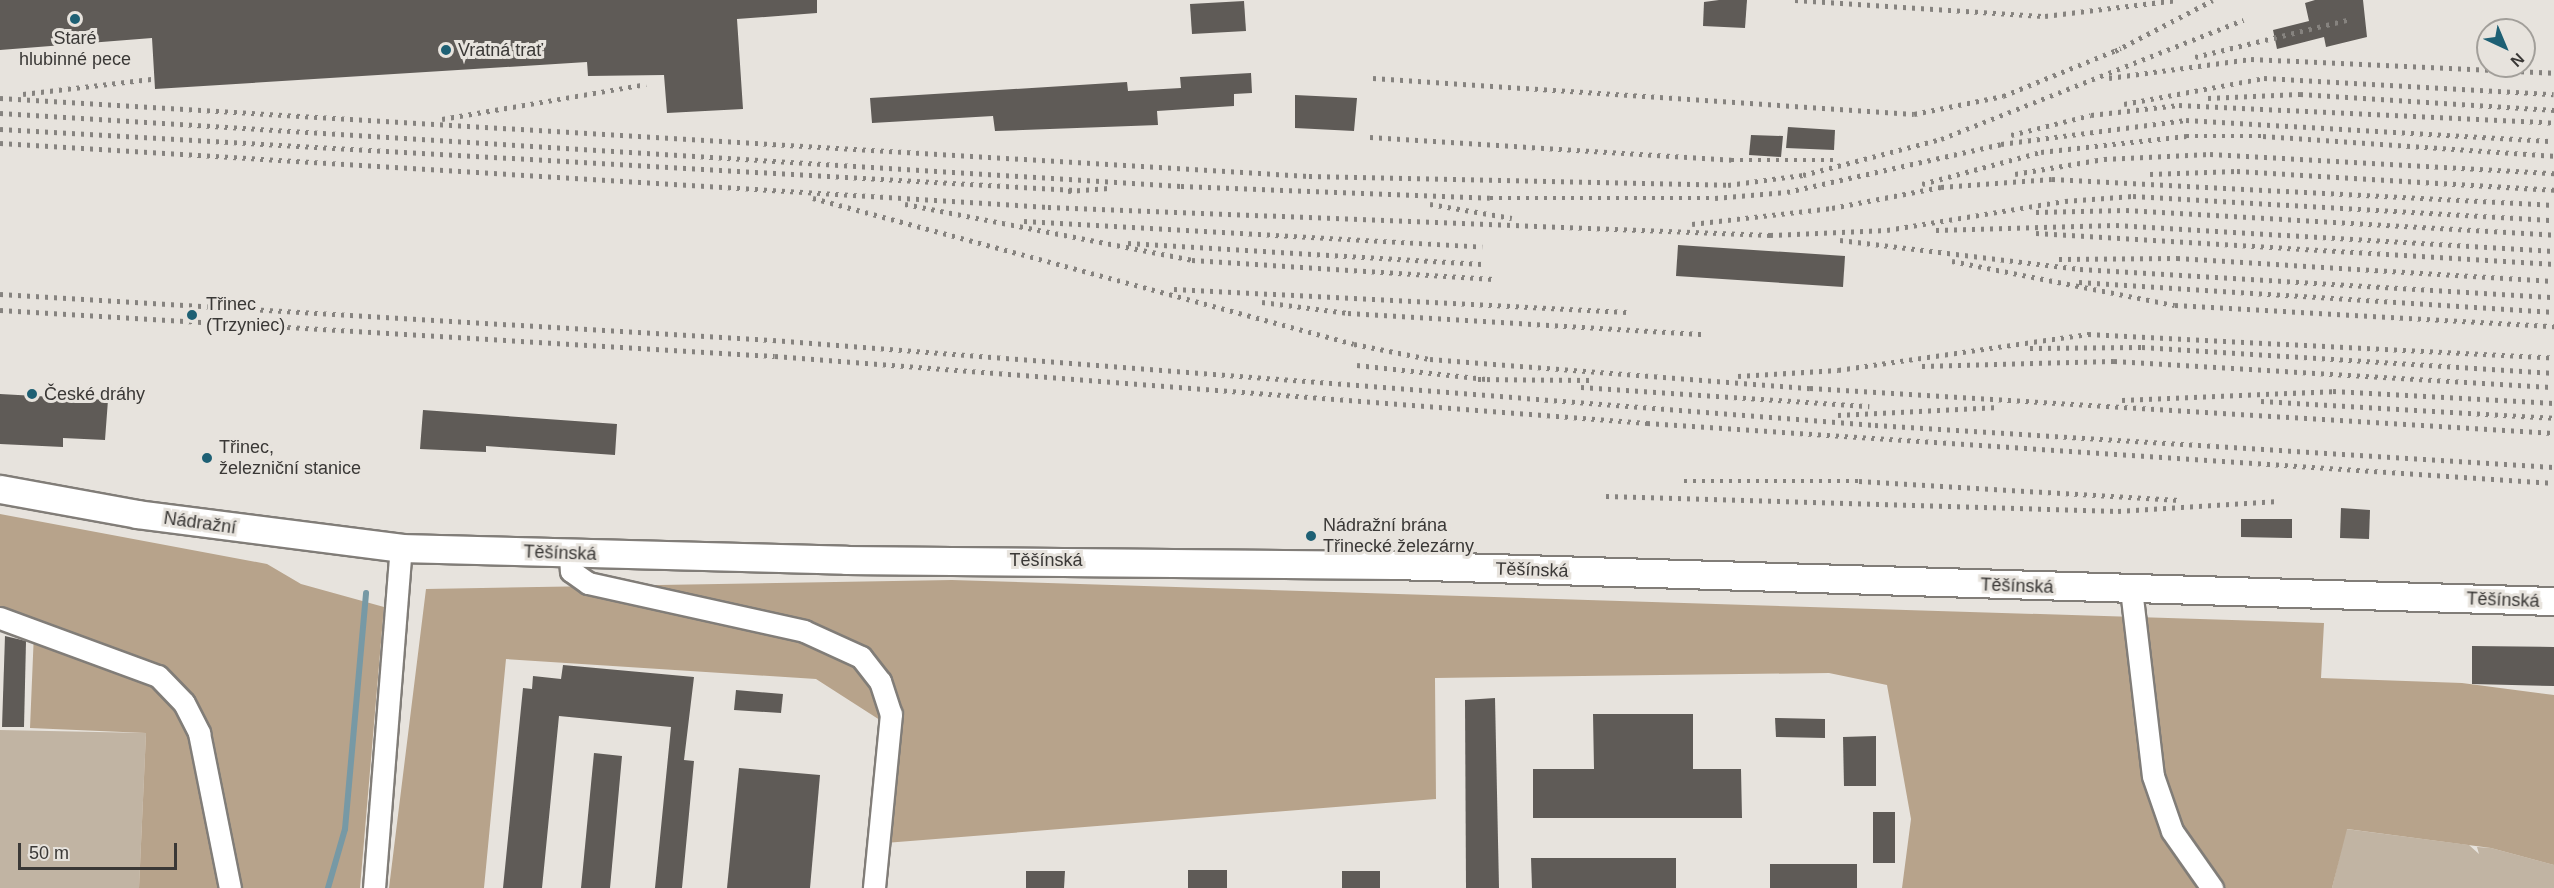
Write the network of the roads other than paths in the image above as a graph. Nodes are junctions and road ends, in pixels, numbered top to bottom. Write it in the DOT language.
graph roads {
  1 [pos="0,489"];
  2 [pos="401,548"];
  3 [pos="570,554"];
  4 [pos="2131,590"];
  5 [pos="2554,601"];
  6 [pos="0,618"];
  7 [pos="230,888"];
  8 [pos="374,888"];
  9 [pos="874,888"];
  10 [pos="2212,888"];
  1 -- 2 [label="main road, Nádražní"];
  2 -- 3 [label="main road, Těšínská"];
  2 -- 8 [label="street"];
  3 -- 4 [label="main road, Těšínská"];
  3 -- 9 [label="street"];
  4 -- 5 [label="main road, Těšínská"];
  4 -- 10 [label="street"];
  6 -- 7 [label="street"];
}
